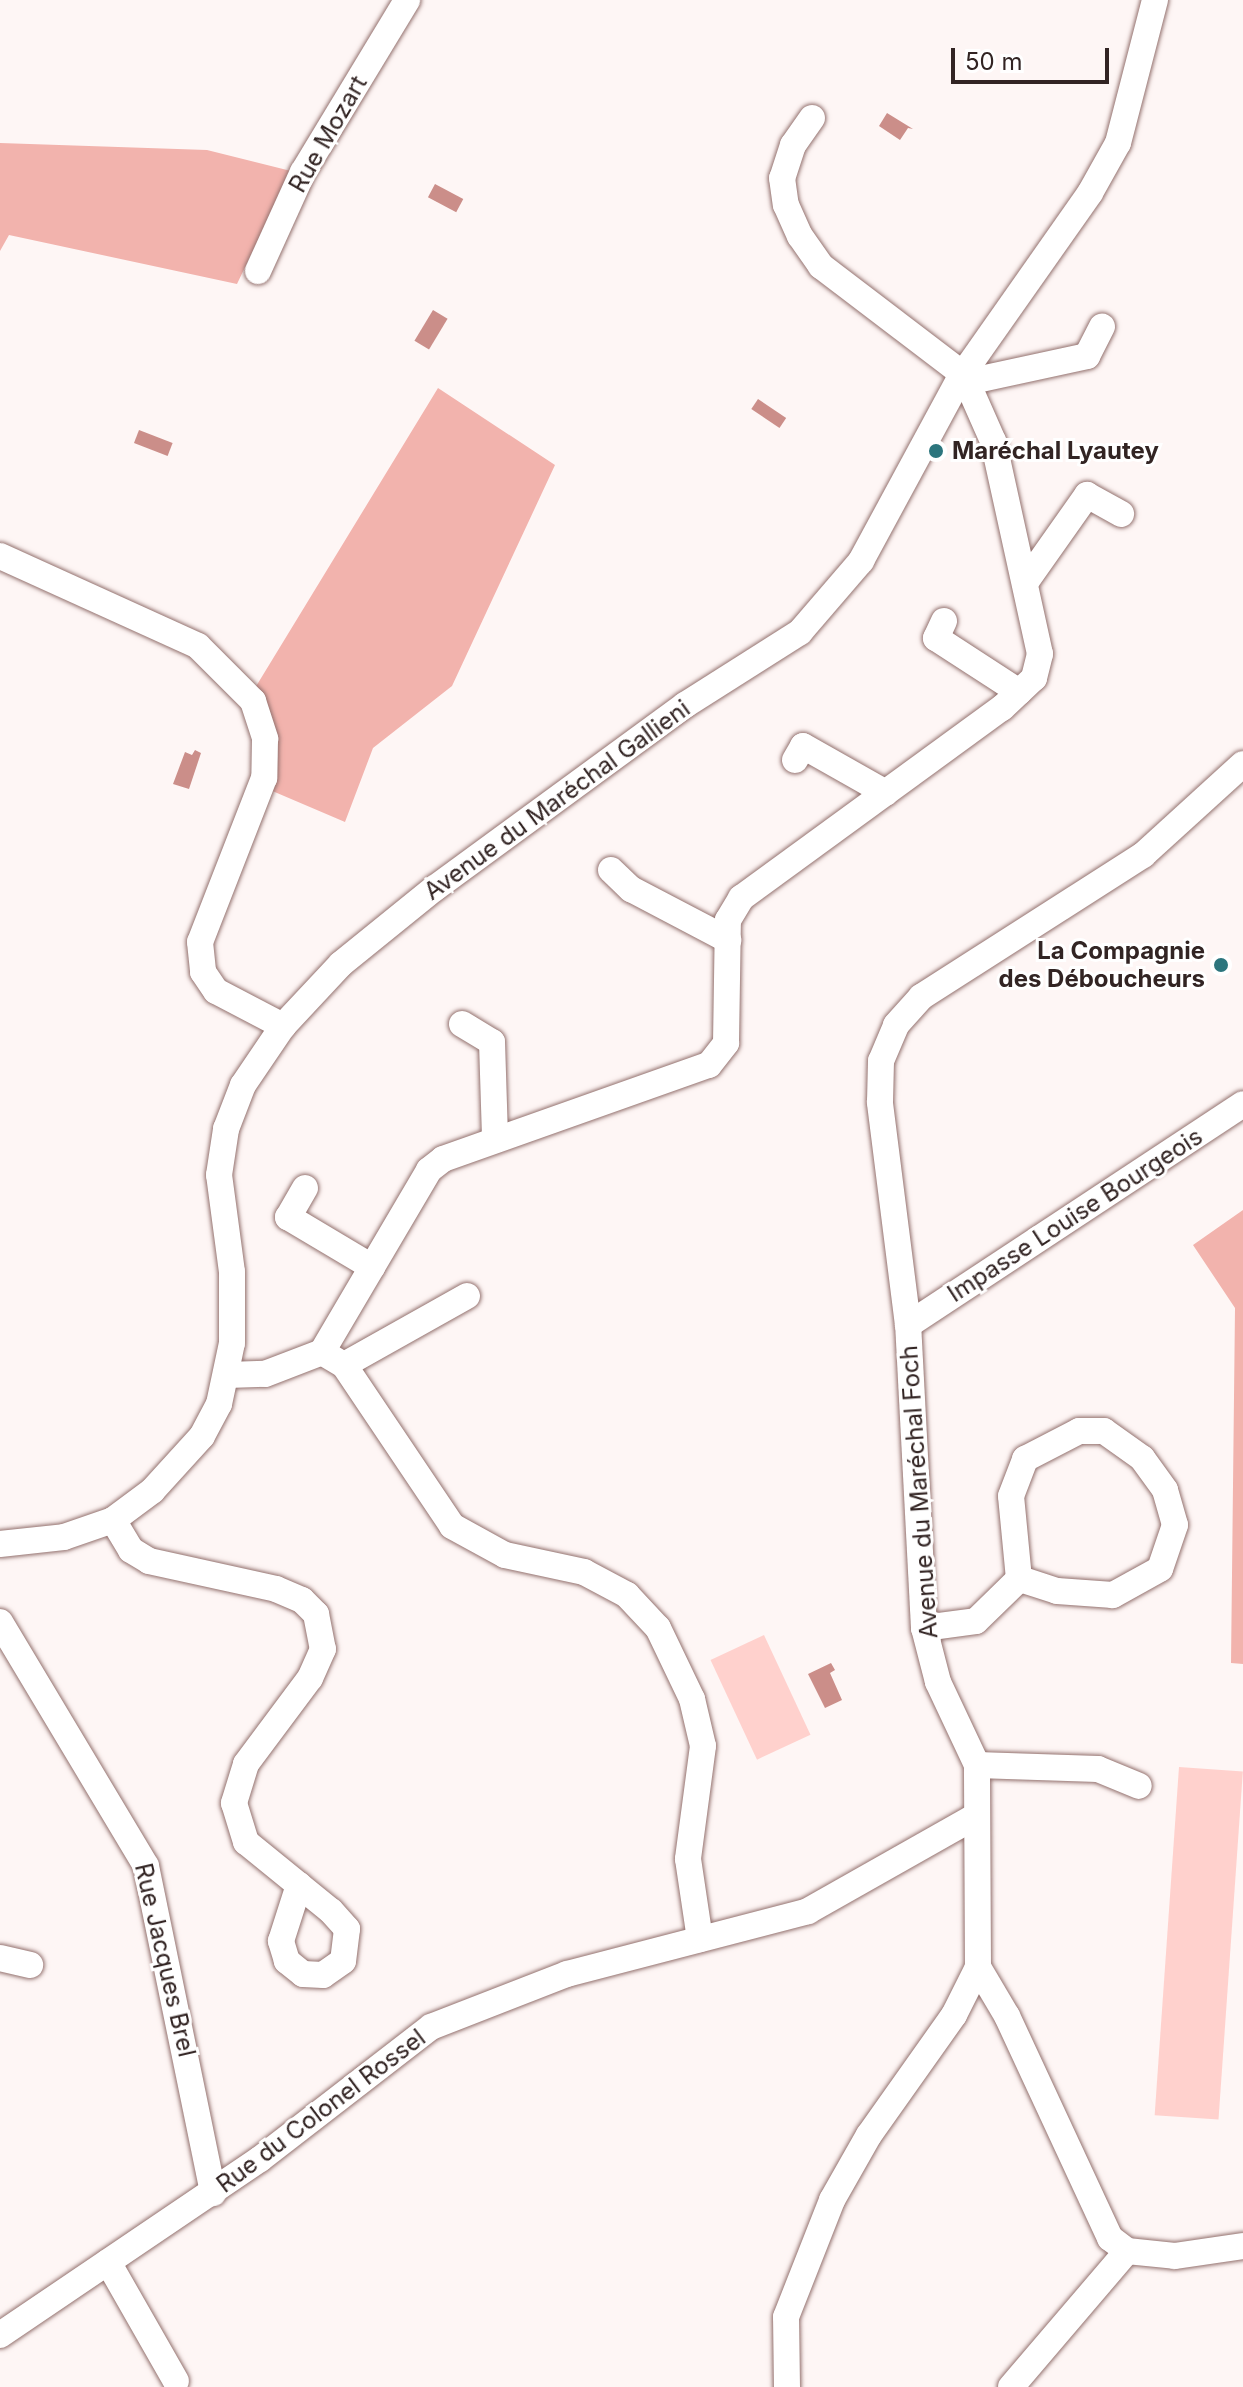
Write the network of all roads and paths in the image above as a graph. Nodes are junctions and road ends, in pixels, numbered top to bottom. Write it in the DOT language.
graph roads {
  1 [pos="407,0"];
  2 [pos="1155,0"];
  3 [pos="812,118"];
  4 [pos="258,271"];
  5 [pos="1102,327"];
  6 [pos="963,378"];
  7 [pos="1121,514"];
  8 [pos="0,556"];
  9 [pos="1025,583"];
  10 [pos="944,621"];
  11 [pos="1019,692"];
  12 [pos="795,760"];
  13 [pos="1243,764"];
  14 [pos="886,793"];
  15 [pos="611,870"];
  16 [pos="728,940"];
  17 [pos="462,1024"];
  18 [pos="283,1026"];
  19 [pos="1243,1104"];
  20 [pos="495,1137"];
  21 [pos="305,1188"];
  22 [pos="372,1267"];
  23 [pos="467,1296"];
  24 [pos="908,1325"];
  25 [pos="333,1358"];
  26 [pos="227,1375"];
  27 [pos="113,1520"];
  28 [pos="0,1544"];
  29 [pos="1019,1579"];
  30 [pos="0,1622"];
  31 [pos="924,1628"];
  32 [pos="977,1765"];
  33 [pos="1139,1786"];
  34 [pos="976,1816"];
  35 [pos="299,1885"];
  36 [pos="700,1939"];
  37 [pos="0,1958"];
  38 [pos="30,1965"];
  39 [pos="978,1967"];
  40 [pos="213,2193"];
  41 [pos="1243,2246"];
  42 [pos="1127,2251"];
  43 [pos="108,2262"];
  44 [pos="0,2335"];
  45 [pos="176,2381"];
  46 [pos="787,2387"];
  47 [pos="1011,2387"];
  1 -- 4 [label="street, Rue Mozart"];
  2 -- 6 [label="street, Avenue du Maréchal Gallieni"];
  3 -- 6 [label="street"];
  5 -- 6 [label="street"];
  6 -- 9 [label="street"];
  6 -- 18 [label="street, Avenue du Maréchal Gallieni"];
  7 -- 9 [label="street"];
  8 -- 18 [label="street"];
  9 -- 11 [label="street"];
  10 -- 11 [label="street"];
  11 -- 14 [label="street"];
  12 -- 14 [label="street"];
  13 -- 24 [label="street, Avenue du Maréchal Foch"];
  14 -- 16 [label="street"];
  15 -- 16 [label="street"];
  16 -- 20 [label="street"];
  17 -- 20 [label="street"];
  18 -- 26 [label="street, Avenue du Maréchal Gallieni"];
  19 -- 24 [label="street, Impasse Louise Bourgeois"];
  20 -- 22 [label="street"];
  21 -- 22 [label="street"];
  22 -- 25 [label="street"];
  23 -- 25 [label="street"];
  24 -- 31 [label="street, Avenue du Maréchal Foch"];
  25 -- 26 [label="street"];
  25 -- 36 [label="street"];
  26 -- 27 [label="street, Avenue du Maréchal Gallieni"];
  27 -- 28 [label="street, Avenue du Maréchal Gallieni"];
  27 -- 35 [label="street"];
  29 -- 29 [label="street"];
  29 -- 31 [label="street"];
  30 -- 40 [label="street, Rue Jacques Brel"];
  31 -- 32 [label="street, Avenue du Maréchal Foch"];
  32 -- 33 [label="street"];
  32 -- 34 [label="street, Avenue du Maréchal Foch"];
  34 -- 36 [label="street, Rue du Colonel Rossel"];
  34 -- 39 [label="street, Avenue du Maréchal Foch"];
  36 -- 40 [label="street, Rue du Colonel Rossel"];
  37 -- 38 [label="street"];
  39 -- 42 [label="street"];
  39 -- 46 [label="street, Avenue du Maréchal Foch"];
  40 -- 43 [label="street, Rue du Colonel Rossel"];
  41 -- 42 [label="street"];
  42 -- 47 [label="street"];
  43 -- 44 [label="street, Rue du Colonel Rossel"];
  43 -- 45 [label="street"];
}
